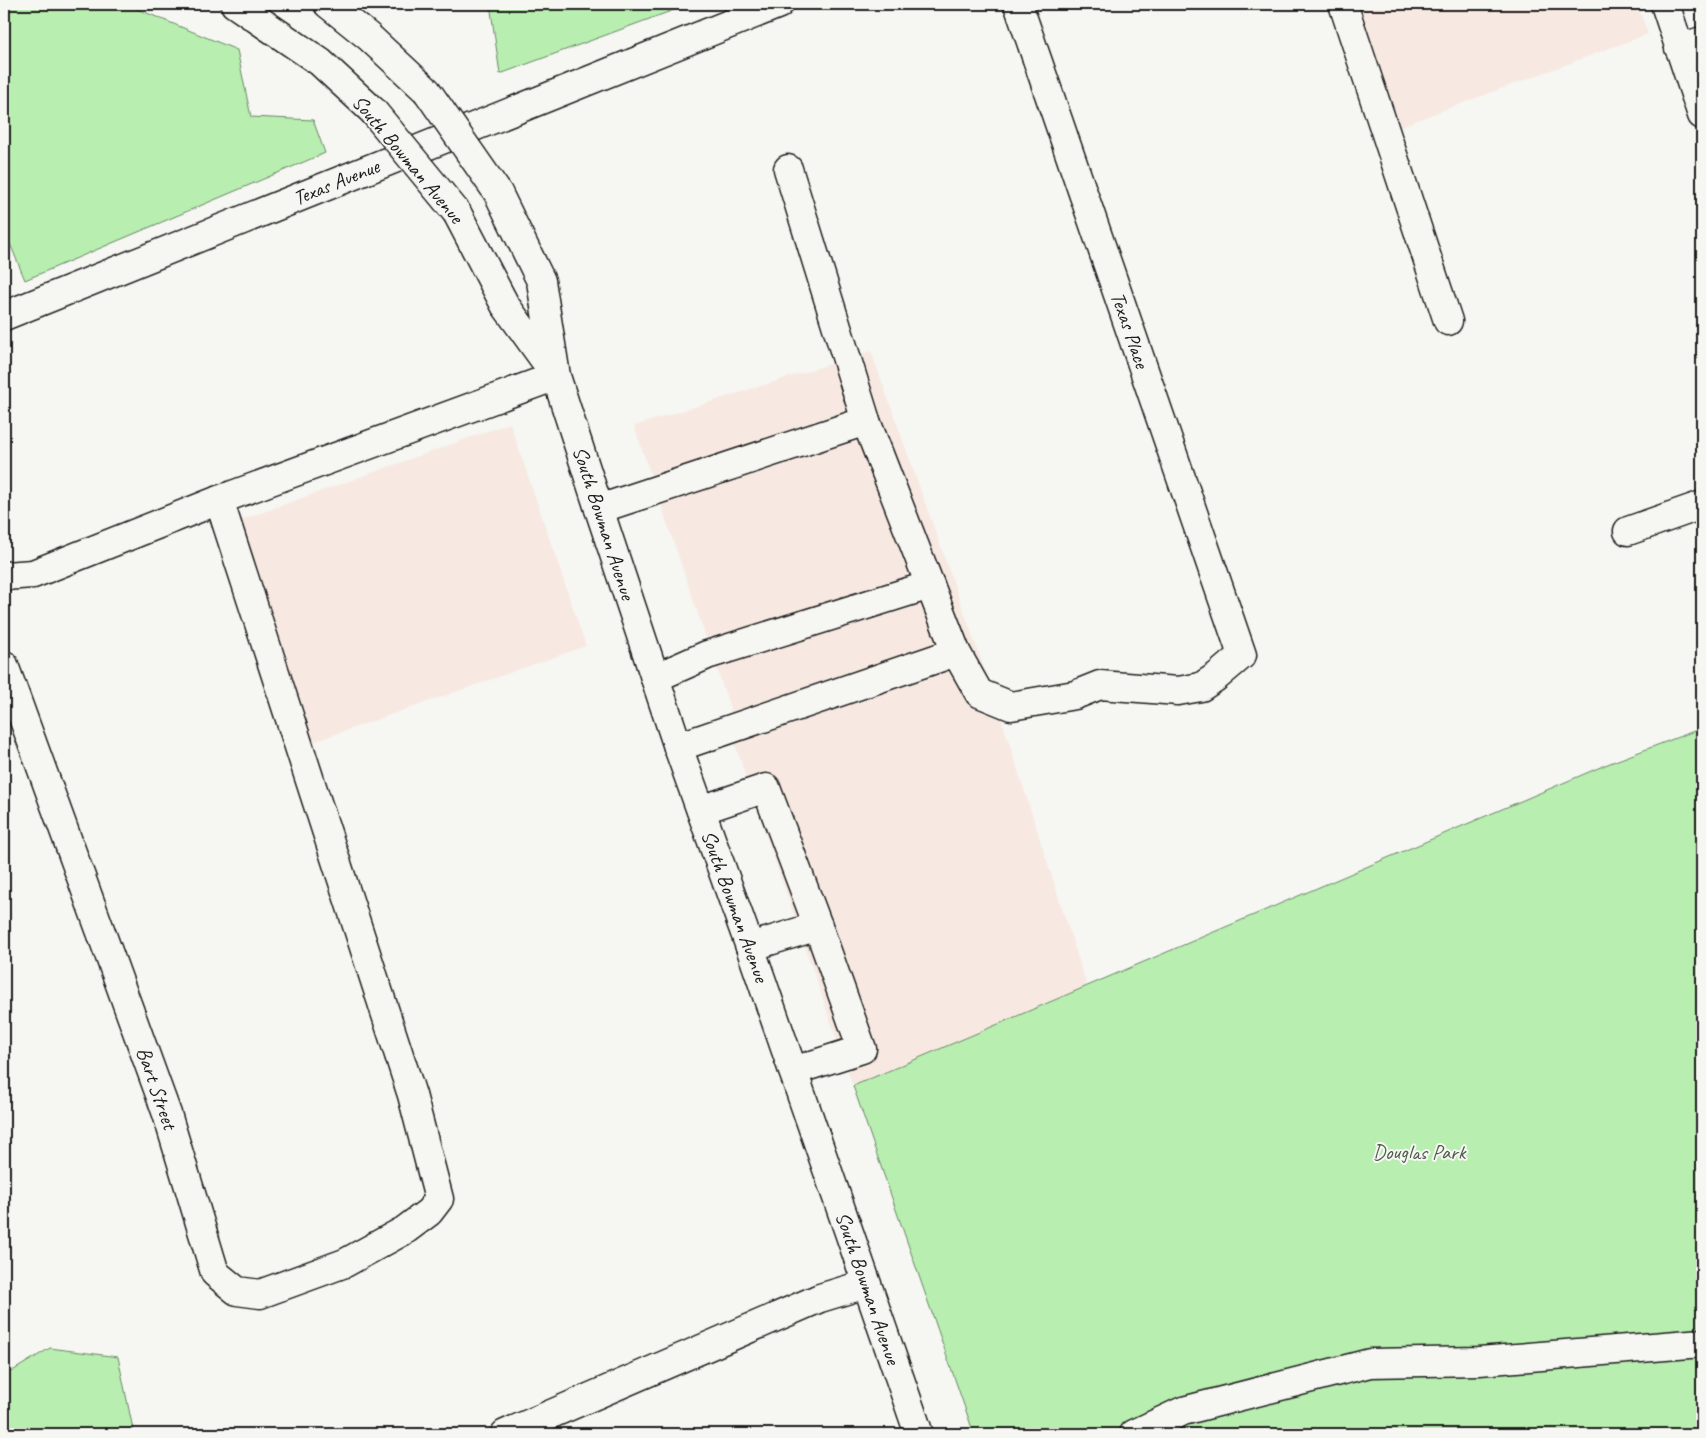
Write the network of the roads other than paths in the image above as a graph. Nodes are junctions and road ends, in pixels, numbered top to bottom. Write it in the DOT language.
graph roads {
  1 [pos="235,4"];
  2 [pos="328,4"];
  3 [pos="779,4"];
  4 [pos="1018,4"];
  5 [pos="1343,4"];
  6 [pos="1665,4"];
  7 [pos="1691,45"];
  8 [pos="1702,115"];
  9 [pos="788,169"];
  10 [pos="4,316"];
  11 [pos="1448,321"];
  12 [pos="556,376"];
  13 [pos="866,421"];
  14 [pos="219,500"];
  15 [pos="1702,505"];
  16 [pos="599,509"];
  17 [pos="1628,531"];
  18 [pos="4,576"];
  19 [pos="930,585"];
  20 [pos="956,652"];
  21 [pos="4,664"];
  22 [pos="655,678"];
  23 [pos="678,747"];
  24 [pos="701,810"];
  25 [pos="818,926"];
  26 [pos="750,948"];
  27 [pos="793,1070"];
  28 [pos="866,1284"];
  29 [pos="1702,1342"];
  30 [pos="505,1434"];
  31 [pos="919,1434"];
  32 [pos="1134,1434"];
  1 -- 12 [label="street, South Bowman Avenue, bridge"];
  2 -- 12 [label="street, South Bowman Avenue, bridge"];
  3 -- 10 [label="street, Texas Avenue"];
  4 -- 20 [label="street, Texas Place"];
  5 -- 11 [label="street"];
  6 -- 7 [label="street"];
  7 -- 8 [label="street"];
  9 -- 13 [label="street"];
  12 -- 14 [label="street"];
  12 -- 16 [label="street, South Bowman Avenue"];
  13 -- 16 [label="street"];
  13 -- 19 [label="street"];
  14 -- 18 [label="street"];
  14 -- 21 [label="street, Bart Street"];
  15 -- 17 [label="street"];
  16 -- 22 [label="street, South Bowman Avenue"];
  19 -- 20 [label="street"];
  19 -- 22 [label="street"];
  20 -- 23 [label="street"];
  22 -- 23 [label="street, South Bowman Avenue"];
  23 -- 24 [label="street, South Bowman Avenue"];
  24 -- 25 [label="street"];
  24 -- 26 [label="street, South Bowman Avenue"];
  25 -- 26 [label="street"];
  25 -- 27 [label="street"];
  26 -- 27 [label="street, South Bowman Avenue"];
  27 -- 28 [label="street, South Bowman Avenue"];
  28 -- 30 [label="street"];
  28 -- 31 [label="street, South Bowman Avenue"];
  29 -- 32 [label="street"];
}
